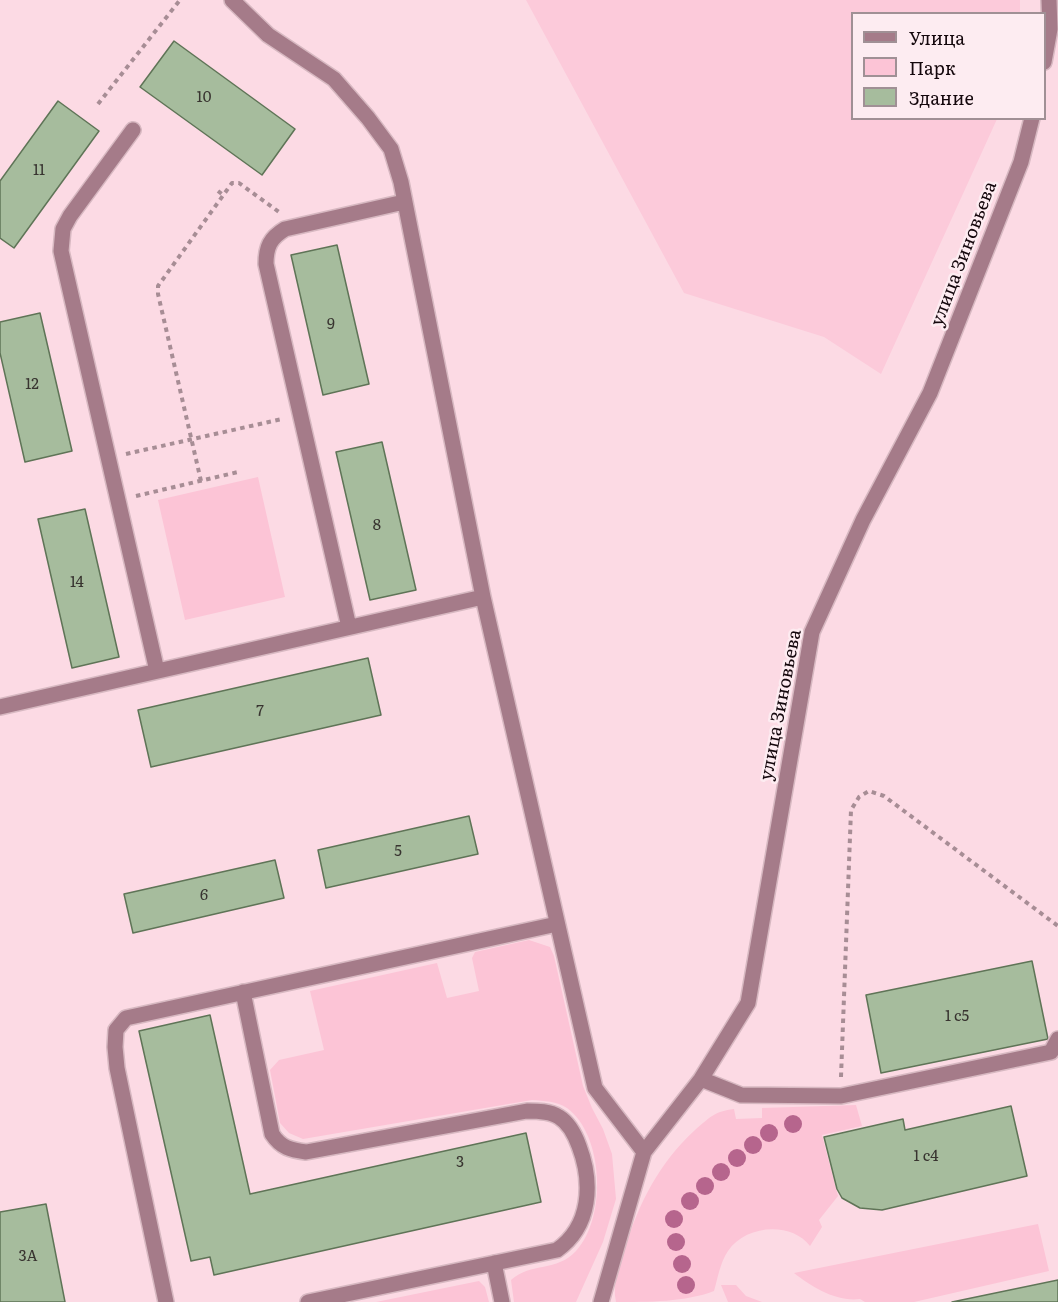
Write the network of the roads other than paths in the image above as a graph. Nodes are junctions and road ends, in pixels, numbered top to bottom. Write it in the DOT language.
graph roads {
  1 [pos="232,0"];
  2 [pos="1049,0"];
  3 [pos="1046,51"];
  4 [pos="1032,120"];
  5 [pos="133,130"];
  6 [pos="404,202"];
  7 [pos="483,597"];
  8 [pos="349,627"];
  9 [pos="157,671"];
  10 [pos="0,707"];
  11 [pos="557,924"];
  12 [pos="243,992"];
  13 [pos="1058,1039"];
  14 [pos="701,1079"];
  15 [pos="644,1152"];
  16 [pos="494,1263"];
  17 [pos="166,1302"];
  18 [pos="308,1302"];
  19 [pos="502,1302"];
  20 [pos="601,1302"];
  1 -- 6 [label="street"];
  2 -- 3 [label="street"];
  4 -- 14 [label="street, улица Зиновьева"];
  5 -- 9 [label="street"];
  6 -- 7 [label="street"];
  6 -- 8 [label="street"];
  7 -- 8 [label="street"];
  7 -- 11 [label="street"];
  8 -- 9 [label="street"];
  9 -- 10 [label="street"];
  11 -- 12 [label="street"];
  11 -- 15 [label="street"];
  12 -- 16 [label="street"];
  12 -- 17 [label="street"];
  13 -- 14 [label="street"];
  14 -- 15 [label="street, улица Зиновьева"];
  15 -- 20 [label="street, улица Зиновьева"];
  16 -- 18 [label="street"];
  16 -- 19 [label="street"];
}
